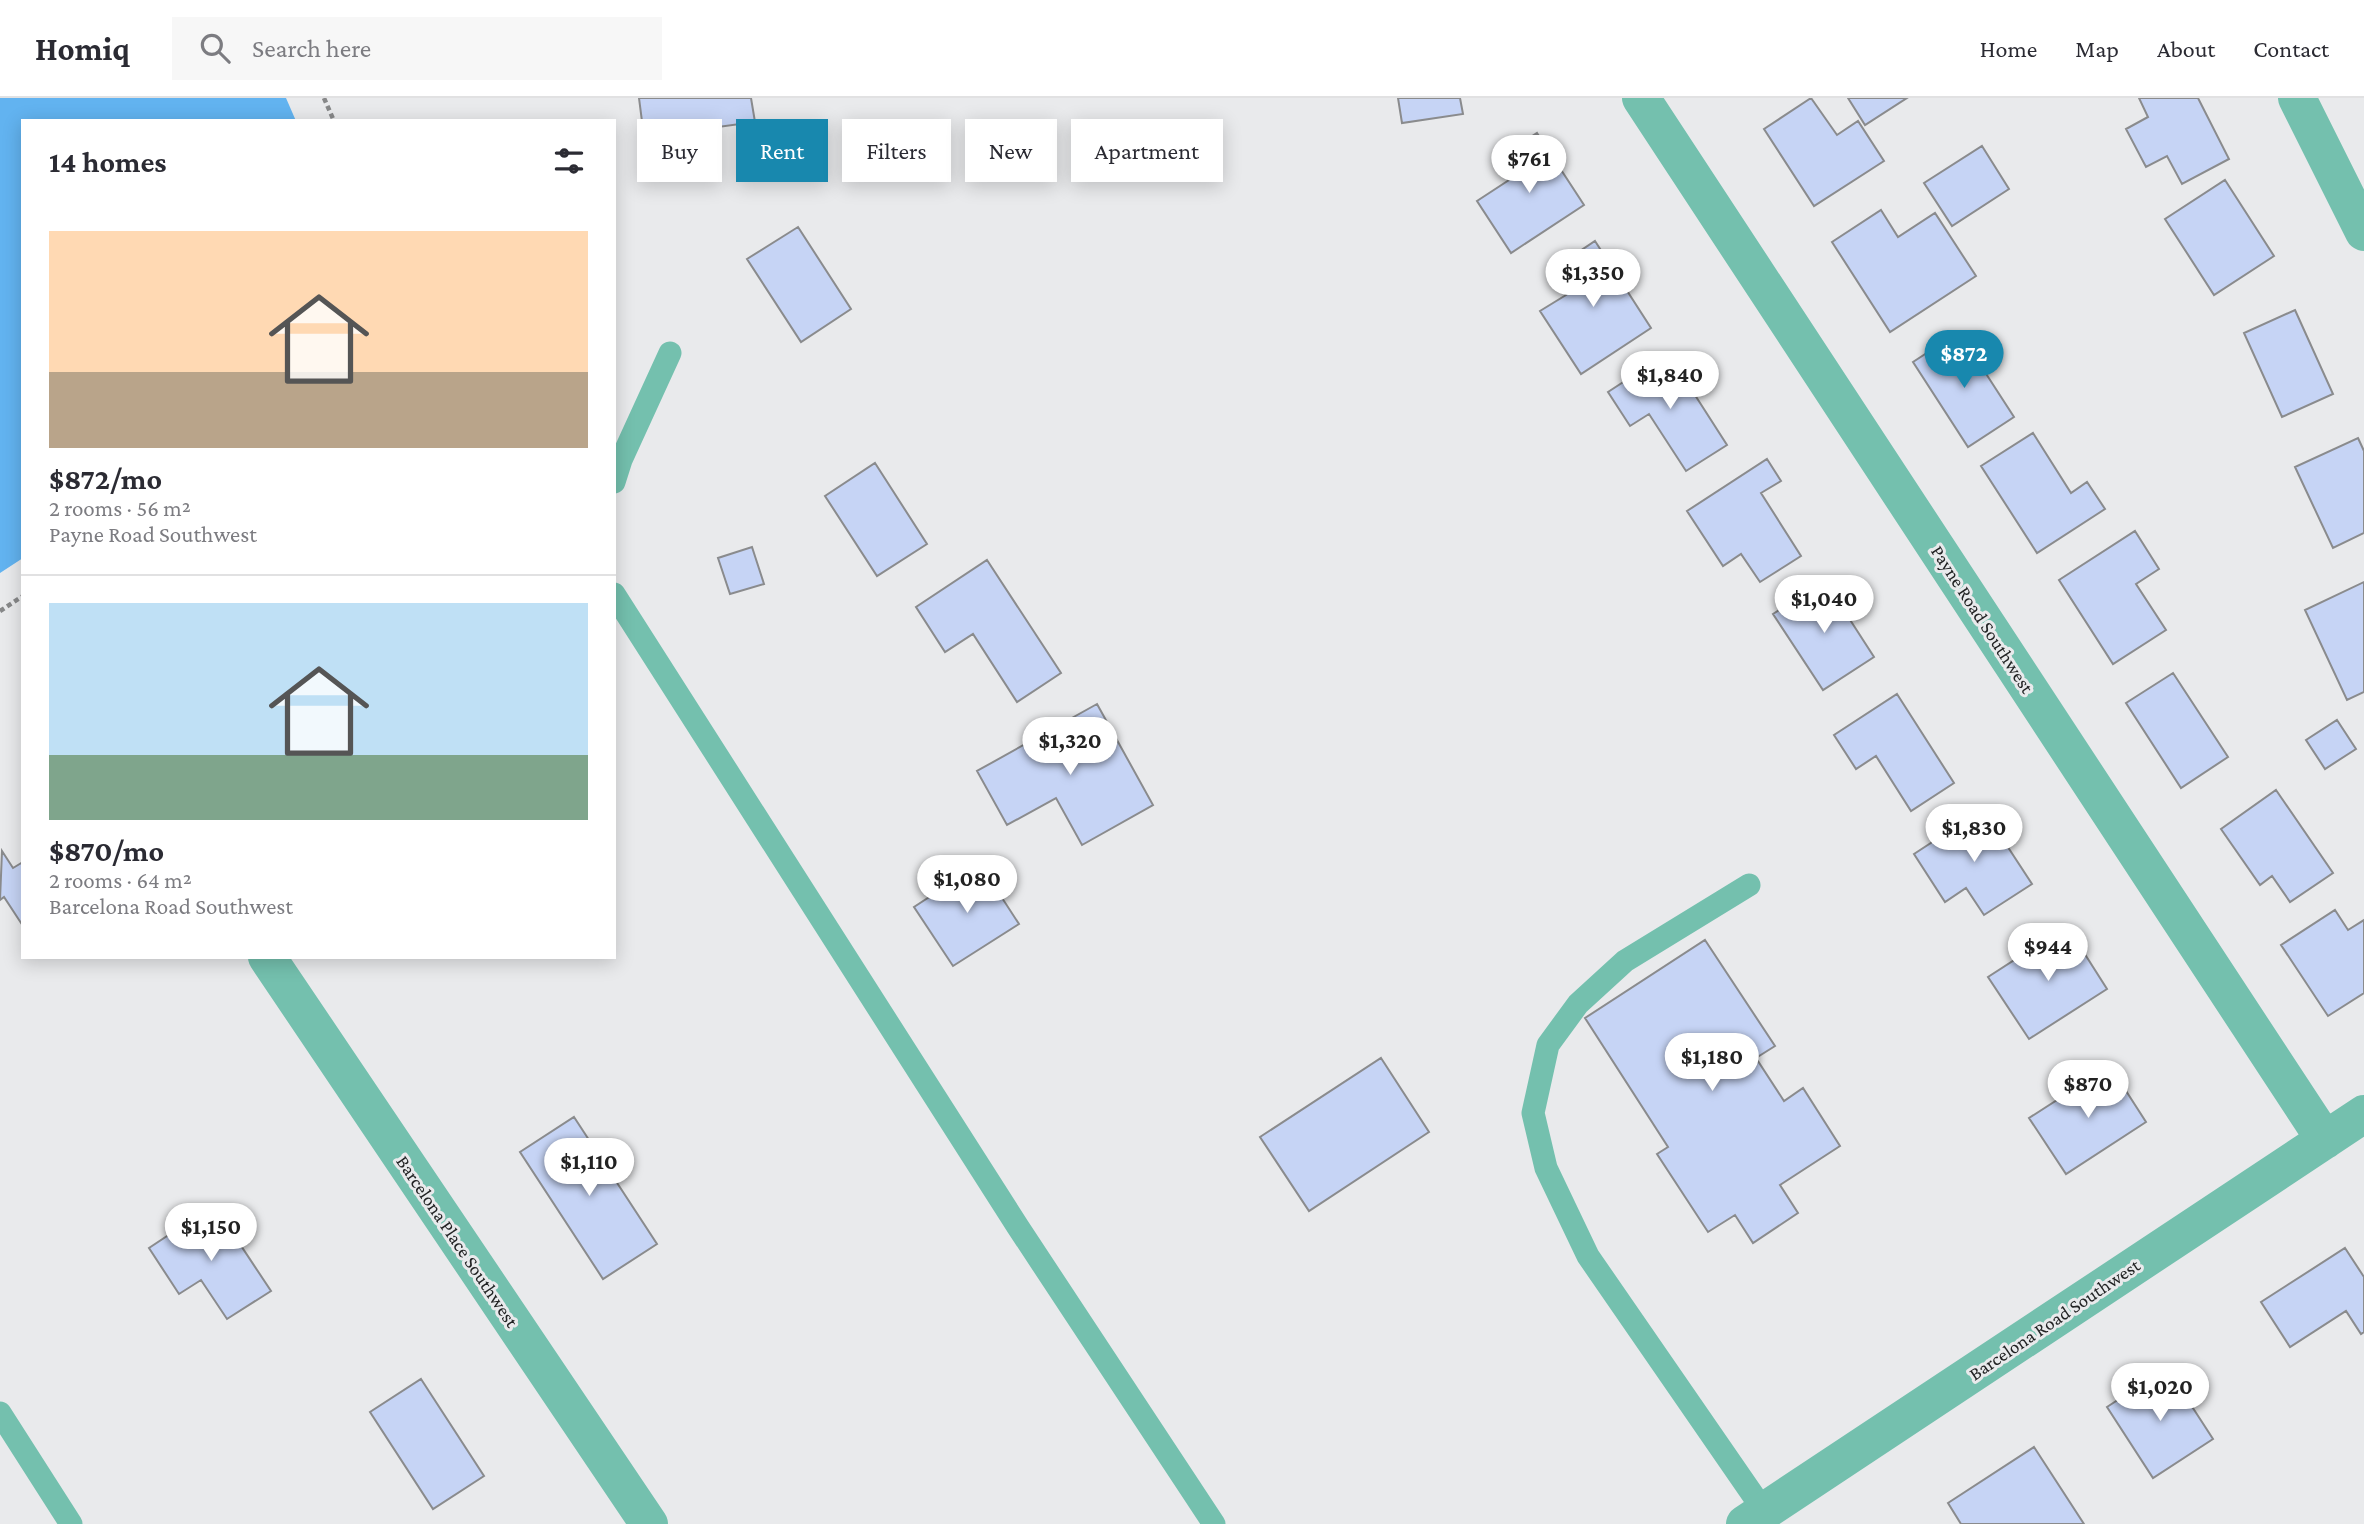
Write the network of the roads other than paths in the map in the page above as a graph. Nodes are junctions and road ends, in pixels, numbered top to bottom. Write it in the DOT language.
graph roads {
  1 [pos="1641,98"];
  2 [pos="2297,98"];
  3 [pos="2364,232"];
  4 [pos="670,353"];
  5 [pos="616,476"];
  6 [pos="616,601"];
  7 [pos="1749,885"];
  8 [pos="268,959"];
  9 [pos="2364,1114"];
  10 [pos="2325,1140"];
  11 [pos="0,1413"];
  12 [pos="1755,1518"];
  13 [pos="71,1524"];
  14 [pos="649,1524"];
  15 [pos="1214,1524"];
  1 -- 10 [label="street, Payne Road Southwest"];
  2 -- 3 [label="street"];
  4 -- 5 [label="lane"];
  6 -- 15 [label="lane"];
  7 -- 12 [label="lane"];
  8 -- 14 [label="street, Barcelona Place Southwest"];
  9 -- 10 [label="street, Barcelona Road Southwest"];
  10 -- 12 [label="street, Barcelona Road Southwest"];
  11 -- 13 [label="lane"];
}
